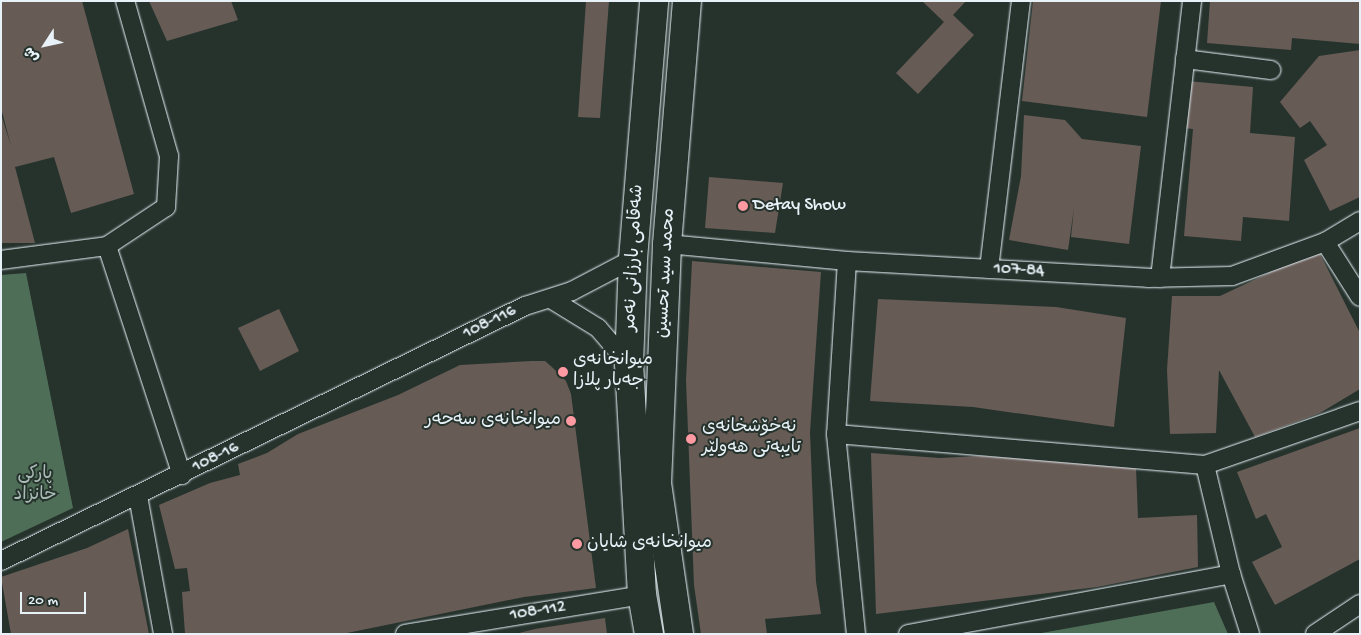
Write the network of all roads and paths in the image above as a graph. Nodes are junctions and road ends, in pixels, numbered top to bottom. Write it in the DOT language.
graph roads {
  1 [pos="125,1"];
  2 [pos="654,1"];
  3 [pos="687,1"];
  4 [pos="1021,1"];
  5 [pos="1192,1"];
  6 [pos="1186,59"];
  7 [pos="1271,70"];
  8 [pos="1360,221"];
  9 [pos="1325,242"];
  10 [pos="667,244"];
  11 [pos="108,246"];
  12 [pos="633,259"];
  13 [pos="1,260"];
  14 [pos="847,261"];
  15 [pos="989,269"];
  16 [pos="1160,278"];
  17 [pos="1360,297"];
  18 [pos="551,299"];
  19 [pos="430,352"];
  20 [pos="629,364"];
  21 [pos="1360,410"];
  22 [pos="836,434"];
  23 [pos="1205,465"];
  24 [pos="182,474"];
  25 [pos="138,496"];
  26 [pos="1,561"];
  27 [pos="1230,574"];
  28 [pos="642,595"];
  29 [pos="1360,604"];
  30 [pos="163,634"];
  31 [pos="405,634"];
  32 [pos="649,634"];
  33 [pos="679,634"];
  34 [pos="856,634"];
  35 [pos="908,634"];
  36 [pos="1250,634"];
  37 [pos="1315,634"];
  1 -- 11 [label="street"];
  2 -- 12 [label="main road, شەقامی بارزانی نەمر"];
  3 -- 10 [label="main road, محمد سید تحسین"];
  4 -- 15 [label="street"];
  5 -- 6 [label="street"];
  6 -- 7 [label="street"];
  6 -- 16 [label="street"];
  8 -- 9 [label="street, 107-84"];
  9 -- 16 [label="street, 107-84"];
  9 -- 17 [label="street"];
  10 -- 14 [label="street, 107-84"];
  10 -- 33 [label="main road, محمد سید تحسین"];
  11 -- 13 [label="street"];
  11 -- 24 [label="street"];
  12 -- 18 [label="street, 108-116"];
  12 -- 20 [label="main road, شەقامی بارزانی نەمر"];
  14 -- 15 [label="street, 107-84"];
  14 -- 22 [label="street"];
  15 -- 16 [label="street, 107-84"];
  18 -- 19 [label="street, 108-116"];
  18 -- 20 [label="street"];
  19 -- 24 [label="street, 108-16"];
  20 -- 28 [label="main road, شەقامی بارزانی نەمر"];
  21 -- 23 [label="street"];
  22 -- 23 [label="street"];
  22 -- 34 [label="street"];
  23 -- 27 [label="street"];
  24 -- 25 [label="street, 108-16"];
  25 -- 26 [label="street, 108-16"];
  25 -- 30 [label="street"];
  27 -- 35 [label="street"];
  27 -- 36 [label="street"];
  28 -- 31 [label="street, 108-112"];
  28 -- 32 [label="main road, شەقامی بارزانی نەمر"];
  29 -- 37 [label="street"];
}
